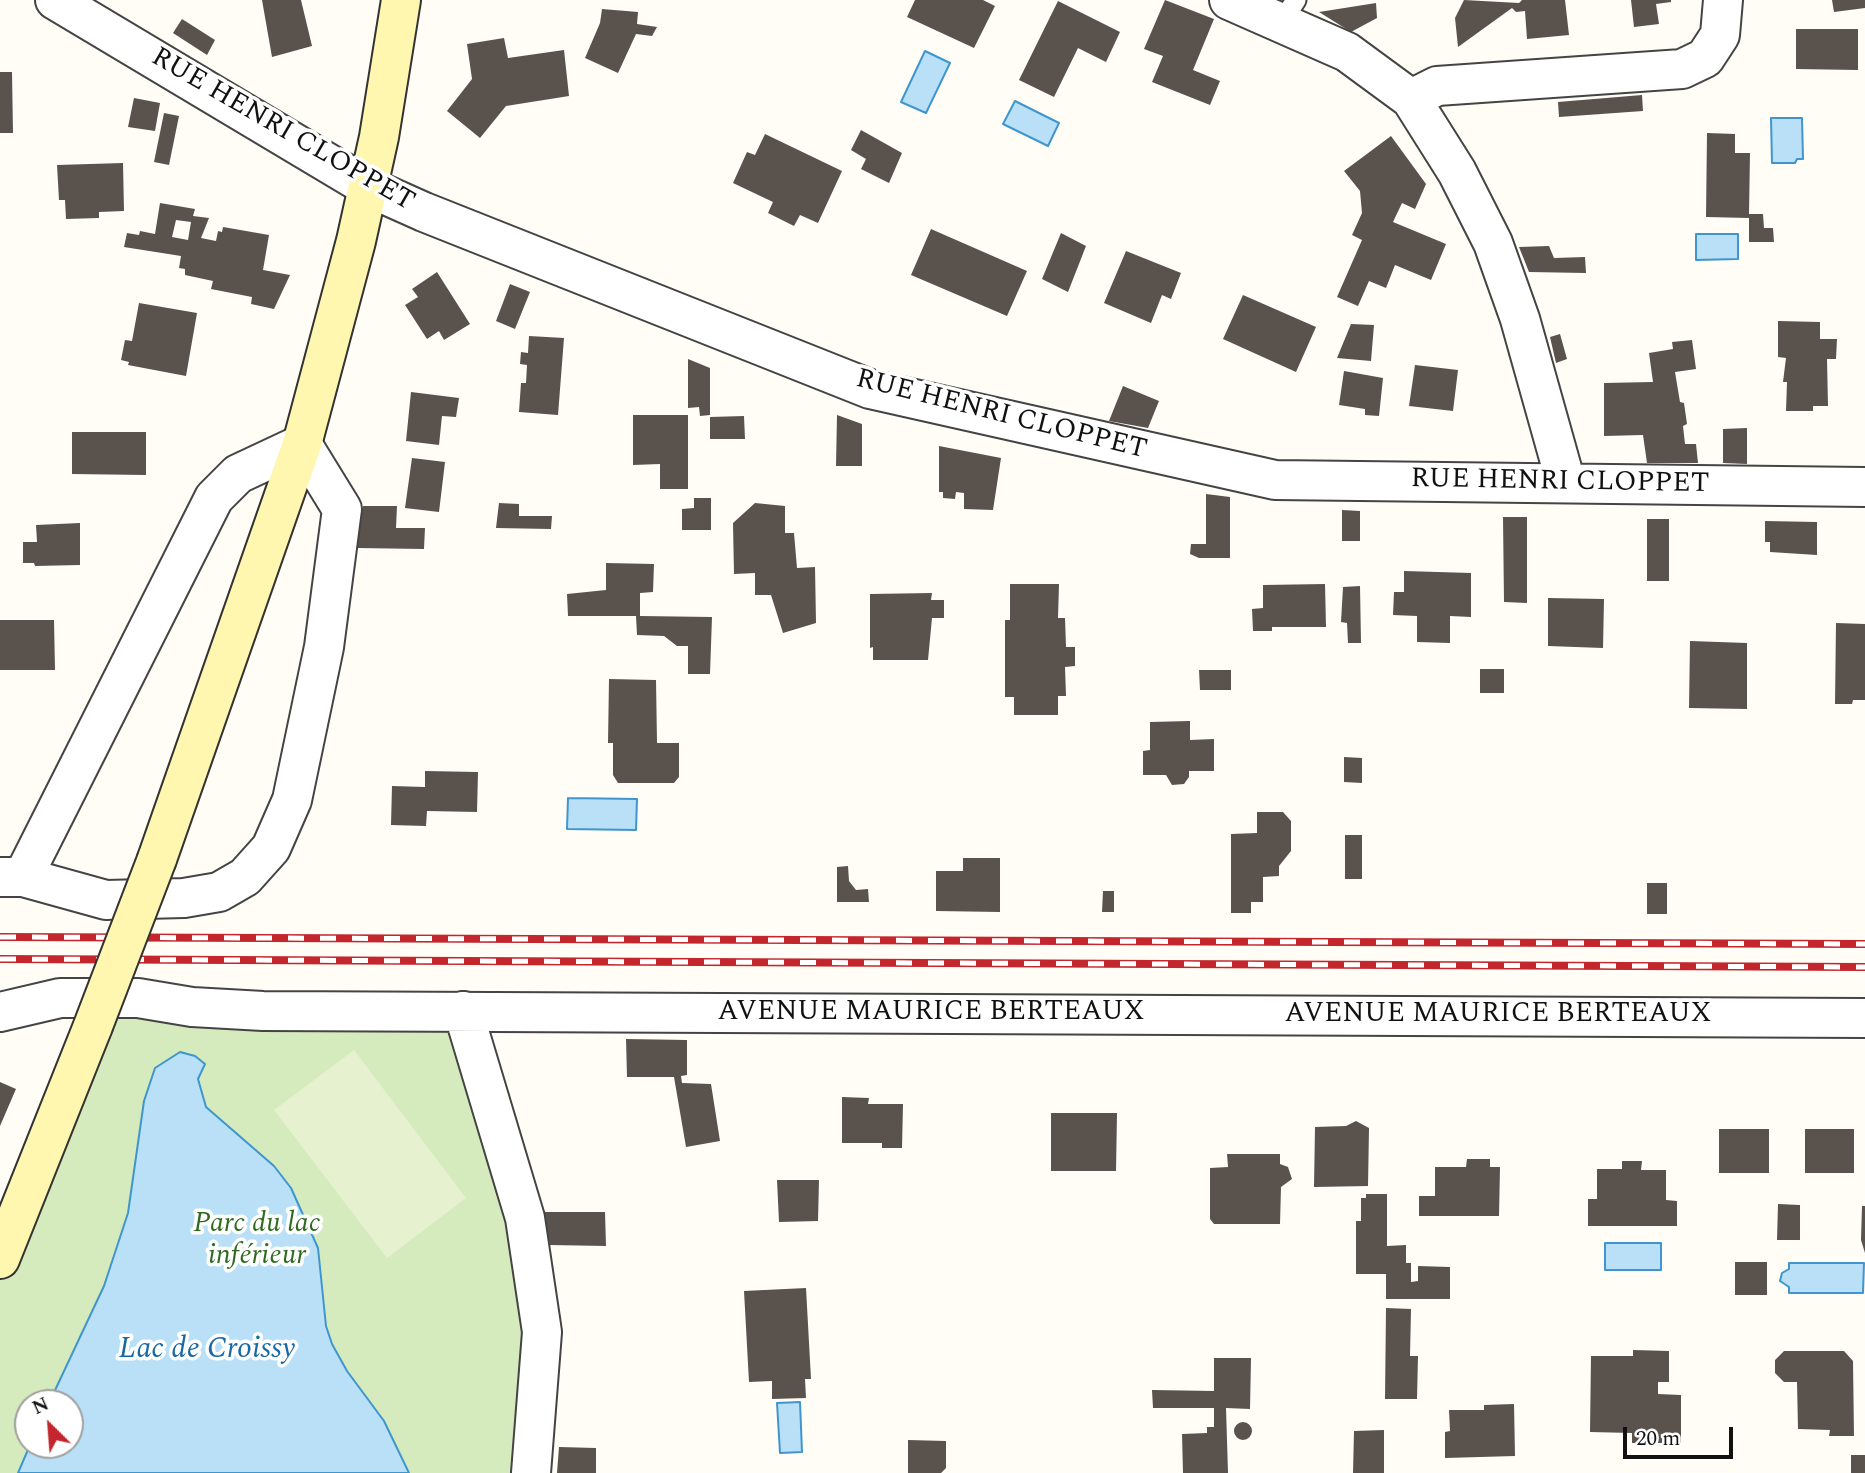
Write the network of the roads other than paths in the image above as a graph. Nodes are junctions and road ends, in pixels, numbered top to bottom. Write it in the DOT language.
graph roads {
  1 [pos="55,0"];
  2 [pos="401,0"];
  3 [pos="1230,0"];
  4 [pos="1723,0"];
  5 [pos="1288,12"];
  6 [pos="1411,99"];
  7 [pos="368,187"];
  8 [pos="302,444"];
  9 [pos="1566,483"];
  10 [pos="1865,487"];
  11 [pos="11,877"];
  12 [pos="0,1012"];
  13 [pos="463,1012"];
  14 [pos="1865,1018"];
  15 [pos="0,1259"];
  16 [pos="531,1473"];
  1 -- 7 [label="street, RUE HENRI CLOPPET"];
  2 -- 7 [label="street"];
  3 -- 5 [label="street"];
  4 -- 6 [label="street"];
  5 -- 6 [label="street"];
  6 -- 9 [label="street"];
  7 -- 8 [label="street"];
  7 -- 9 [label="street, RUE HENRI CLOPPET"];
  8 -- 11 [label="street"];
  8 -- 11 [label="street"];
  8 -- 15 [label="street, bridge"];
  9 -- 10 [label="street, RUE HENRI CLOPPET"];
  12 -- 13 [label="street, AVENUE MAURICE BERTEAUX"];
  13 -- 14 [label="street, AVENUE MAURICE BERTEAUX"];
  13 -- 16 [label="street"];
}
